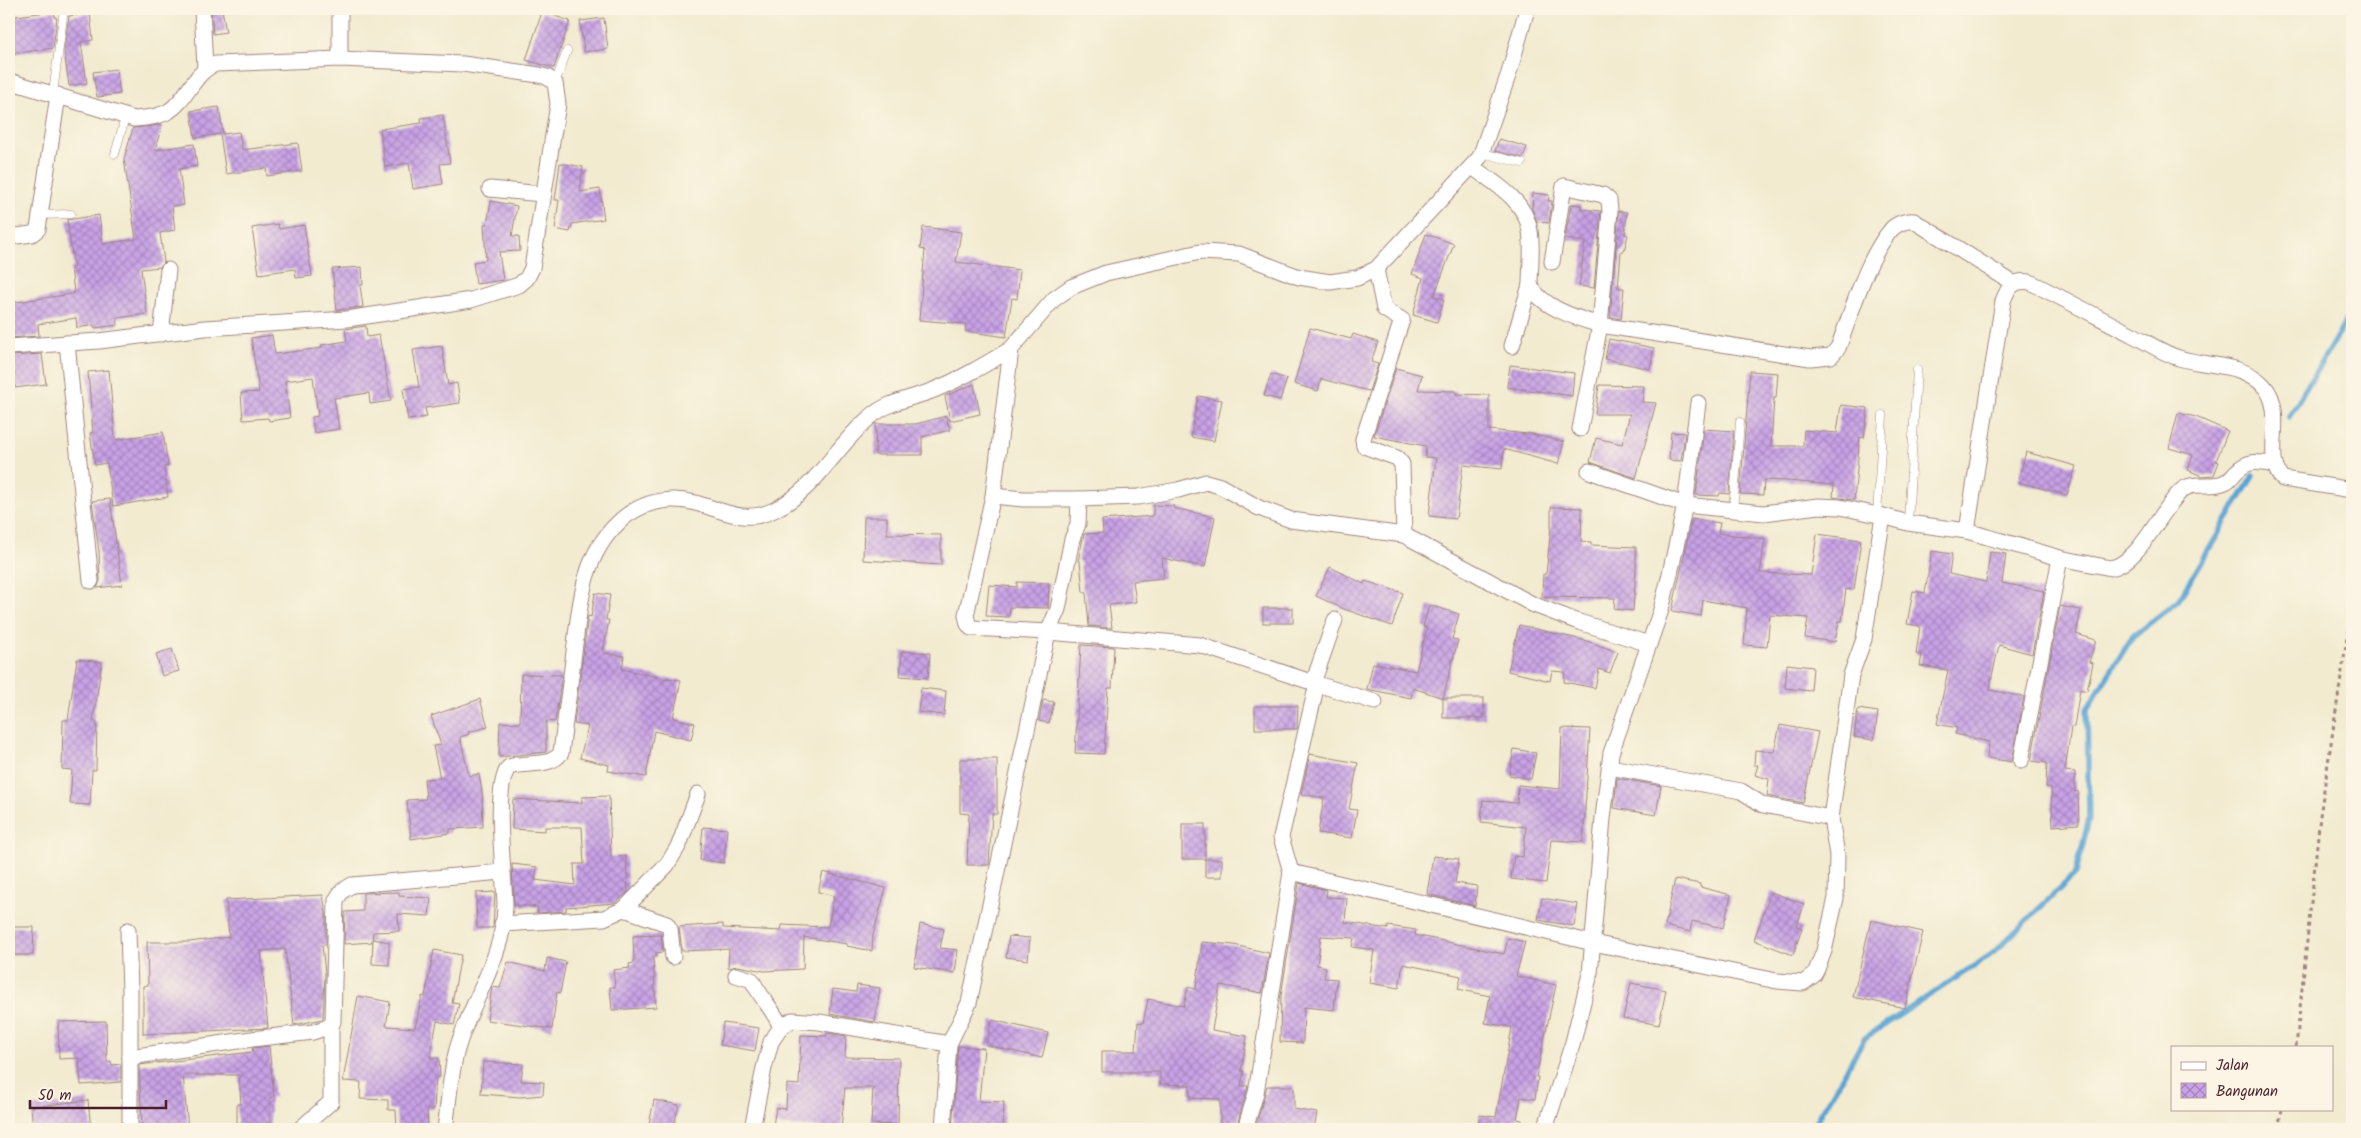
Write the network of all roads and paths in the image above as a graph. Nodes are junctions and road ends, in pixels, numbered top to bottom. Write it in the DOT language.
graph roads {
  1 [pos="64,9"];
  2 [pos="202,9"];
  3 [pos="340,9"];
  4 [pos="1527,9"];
  5 [pos="567,51"];
  6 [pos="340,59"];
  7 [pos="205,68"];
  8 [pos="9,81"];
  9 [pos="555,83"];
  10 [pos="55,94"];
  11 [pos="125,118"];
  12 [pos="1482,153"];
  13 [pos="116,154"];
  14 [pos="1522,163"];
  15 [pos="1472,167"];
  16 [pos="490,189"];
  17 [pos="542,194"];
  18 [pos="40,214"];
  19 [pos="70,214"];
  20 [pos="9,237"];
  21 [pos="1552,262"];
  22 [pos="1376,269"];
  23 [pos="168,270"];
  24 [pos="2013,283"];
  25 [pos="1530,285"];
  26 [pos="1600,325"];
  27 [pos="161,334"];
  28 [pos="67,343"];
  29 [pos="1512,346"];
  30 [pos="9,348"];
  31 [pos="1011,349"];
  32 [pos="1916,370"];
  33 [pos="1698,402"];
  34 [pos="1883,415"];
  35 [pos="1740,422"];
  36 [pos="1580,428"];
  37 [pos="2274,465"];
  38 [pos="1589,471"];
  39 [pos="2352,490"];
  40 [pos="993,496"];
  41 [pos="1079,499"];
  42 [pos="1685,505"];
  43 [pos="1733,511"];
  44 [pos="1880,516"];
  45 [pos="1908,523"];
  46 [pos="1967,531"];
  47 [pos="1404,535"];
  48 [pos="2060,558"];
  49 [pos="91,581"];
  50 [pos="2352,605"];
  51 [pos="1335,620"];
  52 [pos="1048,632"];
  53 [pos="1649,644"];
  54 [pos="1315,684"];
  55 [pos="1375,702"];
  56 [pos="2021,761"];
  57 [pos="1610,767"];
  58 [pos="698,794"];
  59 [pos="1831,818"];
  60 [pos="502,872"];
  61 [pos="1290,872"];
  62 [pos="624,909"];
  63 [pos="502,924"];
  64 [pos="128,930"];
  65 [pos="1593,943"];
  66 [pos="673,957"];
  67 [pos="736,976"];
  68 [pos="331,1026"];
  69 [pos="781,1027"];
  70 [pos="949,1044"];
  71 [pos="2296,1046"];
  72 [pos="130,1057"];
  73 [pos="2282,1110"];
  74 [pos="130,1129"];
  75 [pos="300,1129"];
  76 [pos="445,1129"];
  77 [pos="752,1129"];
  78 [pos="943,1129"];
  79 [pos="1245,1129"];
  80 [pos="1545,1129"];
  81 [pos="2278,1129"];
  1 -- 10 [label="lane"];
  2 -- 7 [label="street"];
  3 -- 6 [label="street"];
  4 -- 12 [label="street"];
  5 -- 9 [label="lane"];
  6 -- 7 [label="street"];
  6 -- 9 [label="street"];
  7 -- 11 [label="street"];
  8 -- 10 [label="street"];
  9 -- 17 [label="street"];
  10 -- 11 [label="street"];
  10 -- 18 [label="street"];
  11 -- 13 [label="lane"];
  12 -- 14 [label="lane"];
  12 -- 15 [label="street"];
  15 -- 22 [label="street"];
  15 -- 25 [label="street"];
  16 -- 17 [label="street"];
  17 -- 27 [label="street"];
  18 -- 19 [label="lane"];
  18 -- 20 [label="street"];
  21 -- 26 [label="street"];
  22 -- 31 [label="street"];
  22 -- 47 [label="street"];
  23 -- 27 [label="street"];
  24 -- 26 [label="street"];
  24 -- 37 [label="street"];
  24 -- 46 [label="street"];
  25 -- 26 [label="street"];
  25 -- 29 [label="street"];
  26 -- 36 [label="street"];
  27 -- 28 [label="street"];
  28 -- 30 [label="street"];
  28 -- 49 [label="street"];
  31 -- 40 [label="street"];
  31 -- 60 [label="street"];
  32 -- 45 [label="lane"];
  33 -- 42 [label="street"];
  34 -- 44 [label="lane"];
  35 -- 43 [label="lane"];
  37 -- 39 [label="street"];
  37 -- 48 [label="street"];
  38 -- 42 [label="street"];
  40 -- 41 [label="street"];
  40 -- 52 [label="street"];
  41 -- 47 [label="street"];
  41 -- 52 [label="street"];
  42 -- 43 [label="street"];
  42 -- 53 [label="street"];
  43 -- 44 [label="street"];
  44 -- 45 [label="street"];
  44 -- 59 [label="street"];
  45 -- 46 [label="street"];
  46 -- 48 [label="street"];
  47 -- 53 [label="street"];
  48 -- 56 [label="street"];
  50 -- 71 [label="path"];
  51 -- 54 [label="street"];
  52 -- 54 [label="street"];
  52 -- 70 [label="street"];
  53 -- 57 [label="street"];
  54 -- 55 [label="street"];
  54 -- 61 [label="street"];
  57 -- 59 [label="street"];
  57 -- 65 [label="street"];
  58 -- 62 [label="street"];
  59 -- 65 [label="street"];
  60 -- 63 [label="street"];
  60 -- 68 [label="street"];
  61 -- 65 [label="street"];
  61 -- 79 [label="street"];
  62 -- 63 [label="street"];
  62 -- 66 [label="street"];
  63 -- 76 [label="street"];
  64 -- 72 [label="street"];
  65 -- 80 [label="street"];
  67 -- 69 [label="street"];
  68 -- 72 [label="street"];
  68 -- 75 [label="street"];
  69 -- 70 [label="street"];
  69 -- 77 [label="street"];
  70 -- 78 [label="street"];
  72 -- 74 [label="street"];
  73 -- 81 [label="path"];
}
